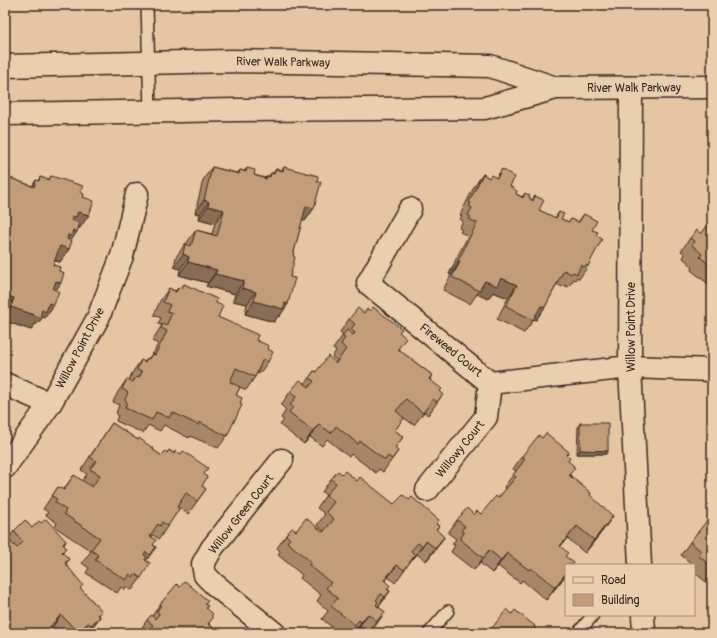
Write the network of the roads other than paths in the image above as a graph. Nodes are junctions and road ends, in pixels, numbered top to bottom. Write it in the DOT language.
graph roads {
  1 [pos="147,5"];
  2 [pos="149,63"];
  3 [pos="5,66"];
  4 [pos="712,87"];
  5 [pos="556,88"];
  6 [pos="631,89"];
  7 [pos="150,111"];
  8 [pos="5,114"];
  9 [pos="137,194"];
  10 [pos="410,208"];
  11 [pos="630,367"];
  12 [pos="712,370"];
  13 [pos="490,383"];
  14 [pos="5,384"];
  15 [pos="50,404"];
  16 [pos="282,460"];
  17 [pos="5,467"];
  18 [pos="427,490"];
  19 [pos="640,564"];
  20 [pos="448,611"];
  21 [pos="592,616"];
  22 [pos="643,616"];
  23 [pos="274,633"];
  24 [pos="429,633"];
  25 [pos="578,633"];
  26 [pos="644,633"];
  1 -- 2 [label="lane"];
  2 -- 3 [label="street, River Walk Parkway"];
  2 -- 5 [label="street, River Walk Parkway"];
  2 -- 7 [label="lane"];
  4 -- 6 [label="street, River Walk Parkway"];
  5 -- 6 [label="street, River Walk Parkway"];
  5 -- 7 [label="street, River Walk Parkway"];
  6 -- 11 [label="street, Willow Point Drive"];
  7 -- 8 [label="street, River Walk Parkway"];
  9 -- 15 [label="street, Willow Point Drive"];
  10 -- 13 [label="street, Fireweed Court"];
  11 -- 12 [label="street, Fireweed Court"];
  11 -- 13 [label="street, Fireweed Court"];
  11 -- 19 [label="street, Willow Point Drive"];
  13 -- 18 [label="street, Willowy Court"];
  14 -- 15 [label="street"];
  15 -- 17 [label="street, Willow Point Drive"];
  16 -- 23 [label="street, Willow Green Court"];
  20 -- 24 [label="lane"];
  21 -- 25 [label="lane"];
  22 -- 26 [label="street"];
}
